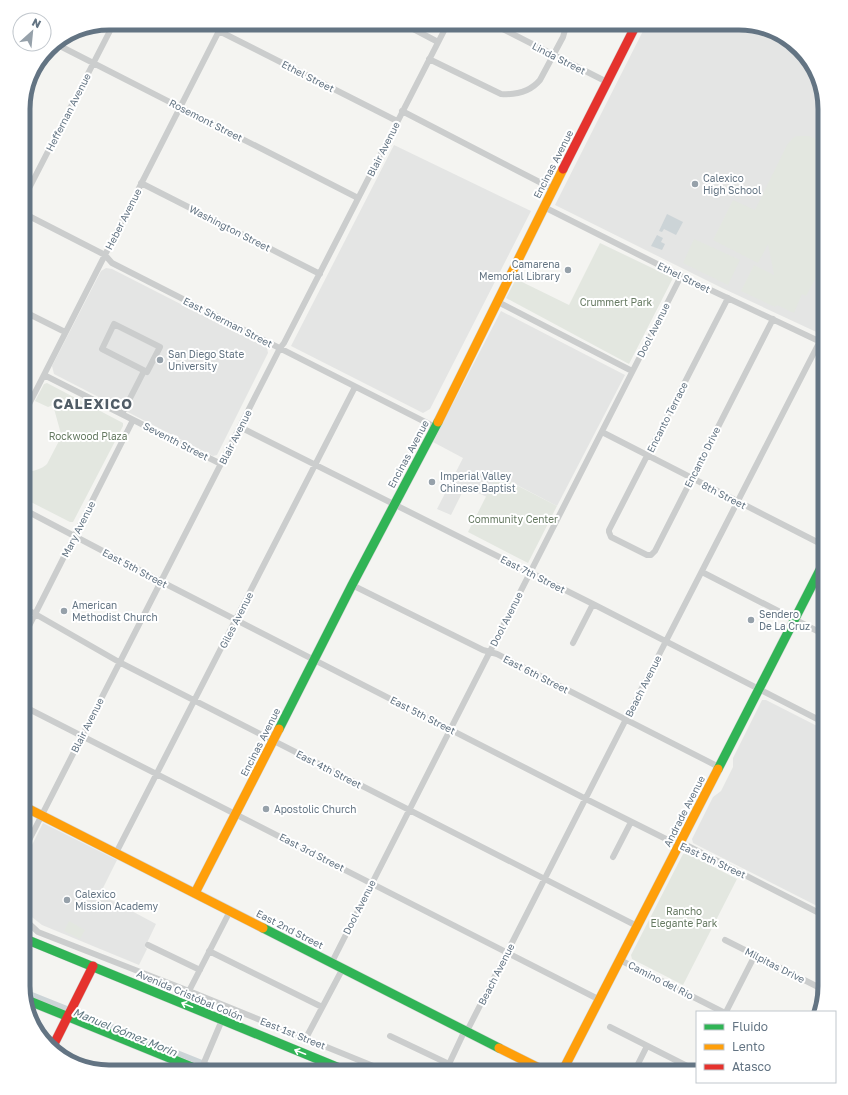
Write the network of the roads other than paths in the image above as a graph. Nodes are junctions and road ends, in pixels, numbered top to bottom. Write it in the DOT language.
graph roads {
  1 [pos="110,30"];
  2 [pos="415,30"];
  3 [pos="444,30"];
  4 [pos="505,30"];
  5 [pos="565,30"];
  6 [pos="633,30"];
  7 [pos="219,31"];
  8 [pos="438,42"];
  9 [pos="61,46"];
  10 [pos="554,55"];
  11 [pos="429,59"];
  12 [pos="93,63"];
  13 [pos="607,82"];
  14 [pos="179,107"];
  15 [pos="402,111"];
  16 [pos="397,121"];
  17 [pos="141,183"];
  18 [pos="30,186"];
  19 [pos="553,189"];
  20 [pos="358,198"];
  21 [pos="544,207"];
  22 [pos="30,217"];
  23 [pos="105,255"];
  24 [pos="320,274"];
  25 [pos="681,276"];
  26 [pos="728,298"];
  27 [pos="498,302"];
  28 [pos="30,314"];
  29 [pos="773,319"];
  30 [pos="65,332"];
  31 [pos="818,340"];
  32 [pos="280,348"];
  33 [pos="818,350"];
  34 [pos="144,371"];
  35 [pos="632,371"];
  36 [pos="44,375"];
  37 [pos="355,387"];
  38 [pos="30,402"];
  39 [pos="122,414"];
  40 [pos="133,420"];
  41 [pos="240,427"];
  42 [pos="435,427"];
  43 [pos="602,432"];
  44 [pos="647,456"];
  45 [pos="221,464"];
  46 [pos="316,464"];
  47 [pos="692,478"];
  48 [pos="738,502"];
  49 [pos="394,504"];
  50 [pos="30,513"];
  51 [pos="74,536"];
  52 [pos="611,537"];
  53 [pos="818,542"];
  54 [pos="530,572"];
  55 [pos="702,572"];
  56 [pos="818,574"];
  57 [pos="160,581"];
  58 [pos="352,585"];
  59 [pos="593,604"];
  60 [pos="30,611"];
  61 [pos="36,614"];
  62 [pos="236,619"];
  63 [pos="795,619"];
  64 [pos="30,625"];
  65 [pos="818,631"];
  66 [pos="666,641"];
  67 [pos="573,643"];
  68 [pos="489,652"];
  69 [pos="314,660"];
  70 [pos="119,662"];
  71 [pos="759,689"];
  72 [pos="194,700"];
  73 [pos="30,710"];
  74 [pos="818,718"];
  75 [pos="626,719"];
  76 [pos="450,729"];
  77 [pos="82,736"];
  78 [pos="272,740"];
  79 [pos="720,767"];
  80 [pos="157,774"];
  81 [pos="586,798"];
  82 [pos="409,809"];
  83 [pos="30,810"];
  84 [pos="236,814"];
  85 [pos="41,815"];
  86 [pos="631,822"];
  87 [pos="30,838"];
  88 [pos="680,844"];
  89 [pos="116,853"];
  90 [pos="613,857"];
  91 [pos="544,879"];
  92 [pos="371,882"];
  93 [pos="195,893"];
  94 [pos="230,911"];
  95 [pos="818,912"];
  96 [pos="30,925"];
  97 [pos="637,926"];
  98 [pos="725,940"];
  99 [pos="30,941"];
  100 [pos="30,945"];
  101 [pos="148,945"];
  102 [pos="209,951"];
  103 [pos="506,952"];
  104 [pos="61,953"];
  105 [pos="755,955"];
  106 [pos="620,960"];
  107 [pos="332,962"];
  108 [pos="93,966"];
  109 [pos="343,968"];
  110 [pos="200,970"];
  111 [pos="818,987"];
  112 [pos="189,991"];
  113 [pos="600,1000"];
  114 [pos="32,1002"];
  115 [pos="322,1007"];
  116 [pos="722,1011"];
  117 [pos="725,1011"];
  118 [pos="69,1016"];
  119 [pos="222,1020"];
  120 [pos="610,1027"];
  121 [pos="466,1030"];
  122 [pos="390,1036"];
  123 [pos="306,1038"];
  124 [pos="55,1043"];
  125 [pos="647,1046"];
  126 [pos="185,1065"];
  127 [pos="205,1065"];
  128 [pos="332,1065"];
  129 [pos="371,1065"];
  130 [pos="534,1065"];
  131 [pos="566,1065"];
  132 [pos="638,1065"];
  133 [pos="685,1065"];
  1 -- 12 [label="street, Heffernan Avenue"];
  2 -- 8 [label="street"];
  3 -- 8 [label="street, Blair Avenue"];
  4 -- 10 [label="street, Linda Street"];
  5 -- 10 [label="street"];
  6 -- 13 [label="street, Encinas Avenue"];
  7 -- 14 [label="street, Heber Avenue"];
  7 -- 16 [label="street, Ethel Street"];
  8 -- 11 [label="street, Blair Avenue"];
  9 -- 12 [label="street, Rosemont Street"];
  10 -- 11 [label="street"];
  10 -- 13 [label="street, Linda Street"];
  11 -- 15 [label="street, Blair Avenue"];
  12 -- 14 [label="street, Rosemont Street"];
  12 -- 18 [label="street, Heffernan Avenue"];
  13 -- 19 [label="street, Encinas Avenue"];
  14 -- 17 [label="street, Heber Avenue"];
  14 -- 20 [label="street, Rosemont Street"];
  15 -- 16 [label="street, Blair Avenue"];
  15 -- 19 [label="street"];
  16 -- 20 [label="street, Blair Avenue"];
  17 -- 23 [label="street, Heber Avenue"];
  17 -- 24 [label="street, Washington Street"];
  19 -- 21 [label="street, Encinas Avenue"];
  20 -- 24 [label="street, Blair Avenue"];
  21 -- 25 [label="street, Ethel Street"];
  21 -- 27 [label="street, Encinas Avenue"];
  22 -- 23 [label="street, East Sherman Street"];
  23 -- 30 [label="street, Heber Avenue"];
  23 -- 32 [label="street, East Sherman Street"];
  24 -- 32 [label="street, Blair Avenue"];
  25 -- 26 [label="street, Ethel Street"];
  25 -- 35 [label="street, Dool Avenue"];
  26 -- 29 [label="street, Ethel Street"];
  26 -- 44 [label="street, Encanto Terrace"];
  27 -- 35 [label="street"];
  27 -- 42 [label="street, Encinas Avenue"];
  28 -- 30 [label="street"];
  29 -- 31 [label="street, Ethel Street"];
  29 -- 47 [label="street, Encanto Drive"];
  30 -- 36 [label="street, Heber Avenue"];
  32 -- 37 [label="street, East Sherman Street"];
  32 -- 41 [label="street, Blair Avenue"];
  33 -- 48 [label="street, Beach Avenue"];
  34 -- 34 [label="street"];
  34 -- 39 [label="street"];
  35 -- 43 [label="street, Dool Avenue"];
  36 -- 38 [label="street, Heber Avenue"];
  36 -- 39 [label="street, Seventh Street"];
  37 -- 42 [label="street, East Sherman Street"];
  37 -- 46 [label="street, Giles Avenue"];
  39 -- 40 [label="street, Seventh Street"];
  40 -- 45 [label="street, Seventh Street"];
  40 -- 51 [label="street, Mary Avenue"];
  41 -- 45 [label="street, Blair Avenue"];
  41 -- 46 [label="street, East 7th Street"];
  42 -- 49 [label="street, Encinas Avenue"];
  43 -- 44 [label="street, 8th Street"];
  43 -- 54 [label="street, Dool Avenue"];
  44 -- 47 [label="street, 8th Street"];
  44 -- 52 [label="street, Encanto Terrace"];
  45 -- 57 [label="street, Blair Avenue"];
  46 -- 49 [label="street, East 7th Street"];
  46 -- 62 [label="street, Giles Avenue"];
  47 -- 48 [label="street, 8th Street"];
  47 -- 52 [label="street, Encanto Drive"];
  48 -- 53 [label="street, 8th Street"];
  48 -- 55 [label="street, Beach Avenue"];
  49 -- 54 [label="street, East 7th Street"];
  49 -- 58 [label="street, Encinas Avenue"];
  50 -- 51 [label="street, East 5th Street"];
  51 -- 57 [label="street, East 5th Street"];
  51 -- 61 [label="street, Mary Avenue"];
  54 -- 59 [label="street, East 7th Street"];
  54 -- 68 [label="street, Dool Avenue"];
  55 -- 63 [label="street"];
  55 -- 66 [label="street, Beach Avenue"];
  56 -- 63 [label="street, Andrade Avenue"];
  57 -- 62 [label="street, East 5th Street"];
  57 -- 70 [label="street, Blair Avenue"];
  58 -- 68 [label="street, East 6th Street"];
  58 -- 69 [label="street, Encinas Avenue"];
  59 -- 66 [label="street, East 7th Street"];
  59 -- 67 [label="street"];
  60 -- 61 [label="street, East 4th Street"];
  61 -- 64 [label="street, Mary Avenue"];
  61 -- 70 [label="street, East 4th Street"];
  62 -- 69 [label="street, East 5th Street"];
  62 -- 72 [label="street, Giles Avenue"];
  63 -- 65 [label="street"];
  63 -- 71 [label="street, Andrade Avenue"];
  66 -- 71 [label="street, East 7th Street"];
  66 -- 75 [label="street, Beach Avenue"];
  68 -- 75 [label="street, East 6th Street"];
  68 -- 76 [label="street, Dool Avenue"];
  69 -- 76 [label="street, East 5th Street"];
  69 -- 78 [label="street, Encinas Avenue"];
  70 -- 72 [label="street, East 4th Street"];
  70 -- 77 [label="street, Blair Avenue"];
  71 -- 74 [label="street, East 7th Street"];
  71 -- 79 [label="street, Andrade Avenue"];
  72 -- 78 [label="street, East 4th Street"];
  72 -- 80 [label="street, Giles Avenue"];
  73 -- 77 [label="street, East 3rd Street"];
  75 -- 79 [label="street, East 6th Street"];
  75 -- 81 [label="street, Beach Avenue"];
  76 -- 81 [label="street, East 5th Street"];
  76 -- 82 [label="street, Dool Avenue"];
  77 -- 80 [label="street, East 3rd Street"];
  77 -- 85 [label="street, Blair Avenue"];
  78 -- 82 [label="street, East 4th Street"];
  78 -- 84 [label="street, Encinas Avenue"];
  79 -- 88 [label="street, Andrade Avenue"];
  80 -- 84 [label="street, East 3rd Street"];
  80 -- 89 [label="street, Giles Avenue"];
  81 -- 86 [label="street, East 5th Street"];
  81 -- 91 [label="street, Beach Avenue"];
  82 -- 91 [label="street, East 4th Street"];
  82 -- 92 [label="street, Dool Avenue"];
  83 -- 85 [label="street, East 2nd Street"];
  84 -- 92 [label="street, East 3rd Street"];
  84 -- 93 [label="street, Encinas Avenue"];
  85 -- 87 [label="street, Blair Avenue"];
  85 -- 89 [label="street, East 2nd Street"];
  86 -- 88 [label="street, East 5th Street"];
  86 -- 90 [label="street"];
  88 -- 95 [label="street, East 5th Street"];
  88 -- 97 [label="street, Andrade Avenue"];
  89 -- 93 [label="street, East 2nd Street"];
  91 -- 97 [label="street, East 4th Street"];
  91 -- 103 [label="street, Beach Avenue"];
  92 -- 103 [label="street, East 3rd Street"];
  92 -- 107 [label="street, Dool Avenue"];
  93 -- 94 [label="street, East 2nd Street"];
  94 -- 102 [label="street"];
  94 -- 107 [label="street, East 2nd Street"];
  96 -- 112 [label="street, East 1st Street"];
  97 -- 106 [label="street, Andrade Avenue"];
  98 -- 105 [label="street, Milpitas Drive"];
  99 -- 104 [label="street, Avenida Cristóbal Colón"];
  100 -- 104 [label="street"];
  101 -- 110 [label="street"];
  102 -- 110 [label="street"];
  102 -- 115 [label="street"];
  103 -- 113 [label="street, East 3rd Street"];
  103 -- 121 [label="street, Beach Avenue"];
  104 -- 108 [label="street, Avenida Cristóbal Colón"];
  105 -- 111 [label="street, Milpitas Drive"];
  105 -- 117 [label="street"];
  106 -- 113 [label="street, Andrade Avenue"];
  106 -- 116 [label="street, Camino del Rio"];
  107 -- 109 [label="street, East 2nd Street"];
  108 -- 118 [label="street"];
  119 -- 108 [label="street, Avenida Cristóbal Colón, one-way"];
  109 -- 115 [label="street"];
  109 -- 121 [label="street, East 2nd Street"];
  110 -- 112 [label="street"];
  112 -- 123 [label="street, East 1st Street"];
  113 -- 131 [label="street, Andrade Avenue"];
  114 -- 118 [label="street"];
  115 -- 123 [label="street"];
  118 -- 124 [label="street"];
  118 -- 126 [label="street"];
  119 -- 127 [label="street"];
  128 -- 119 [label="street, Avenida Cristóbal Colón, one-way"];
  120 -- 125 [label="street"];
  121 -- 122 [label="street, Beach Avenue"];
  121 -- 130 [label="street, East 2nd Street"];
  123 -- 129 [label="street, East 1st Street"];
  125 -- 132 [label="street"];
  125 -- 133 [label="street"];
}
